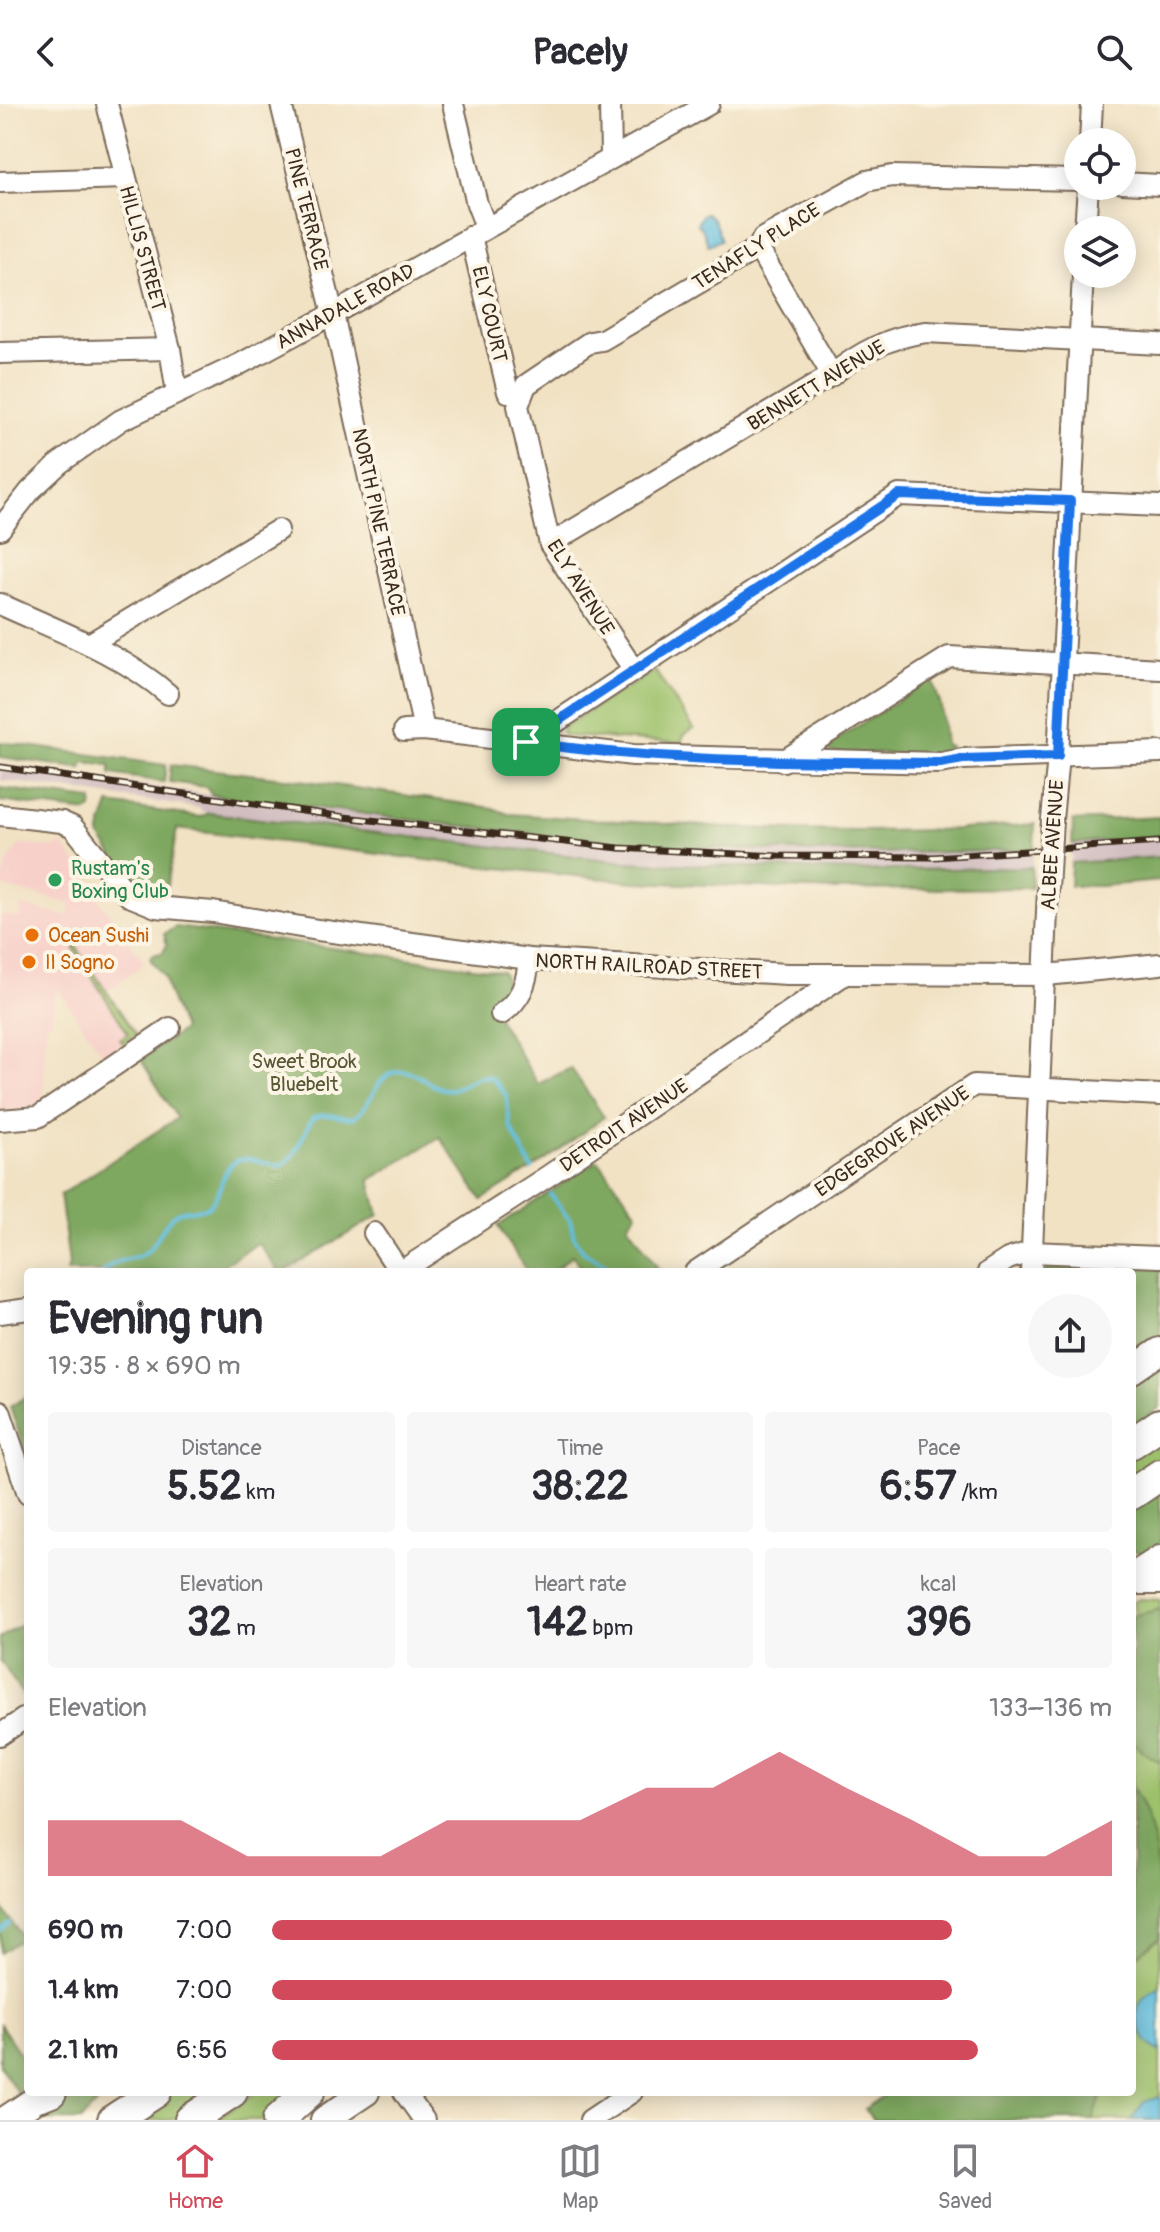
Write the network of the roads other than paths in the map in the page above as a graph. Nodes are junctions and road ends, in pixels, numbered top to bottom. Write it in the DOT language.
graph roads {
  1 [pos="107,104"];
  2 [pos="281,104"];
  3 [pos="453,104"];
  4 [pos="610,104"];
  5 [pos="709,104"];
  6 [pos="1092,104"];
  7 [pos="1091,128"];
  8 [pos="611,156"];
  9 [pos="125,178"];
  10 [pos="1064,179"];
  11 [pos="0,182"];
  12 [pos="1136,184"];
  13 [pos="1160,185"];
  14 [pos="478,232"];
  15 [pos="758,248"];
  16 [pos="1082,288"];
  17 [pos="333,314"];
  18 [pos="1079,340"];
  19 [pos="1160,344"];
  20 [pos="170,349"];
  21 [pos="0,353"];
  22 [pos="832,375"];
  23 [pos="177,393"];
  24 [pos="513,399"];
  25 [pos="1070,501"];
  26 [pos="1160,506"];
  27 [pos="2,522"];
  28 [pos="278,530"];
  29 [pos="550,544"];
  30 [pos="0,604"];
  31 [pos="89,644"];
  32 [pos="1063,664"];
  33 [pos="1160,669"];
  34 [pos="634,670"];
  35 [pos="168,694"];
  36 [pos="526,742"];
  37 [pos="1160,752"];
  38 [pos="1058,756"];
  39 [pos="783,761"];
  40 [pos="0,815"];
  41 [pos="529,959"];
  42 [pos="1160,964"];
  43 [pos="845,974"];
  44 [pos="1046,975"];
  45 [pos="501,1014"];
  46 [pos="170,1028"];
  47 [pos="1038,1088"];
  48 [pos="1160,1095"];
  49 [pos="0,1120"];
  50 [pos="374,1233"];
  51 [pos="1160,1257"];
  52 [pos="1030,1262"];
  53 [pos="397,1268"];
  54 [pos="406,1268"];
  55 [pos="701,1268"];
  56 [pos="994,1268"];
  57 [pos="24,1310"];
  58 [pos="0,1313"];
  59 [pos="1160,1351"];
  60 [pos="1136,1367"];
  61 [pos="0,1415"];
  62 [pos="1160,1424"];
  63 [pos="1136,1440"];
  64 [pos="24,1483"];
  65 [pos="1160,1559"];
  66 [pos="1136,1574"];
  67 [pos="1136,1584"];
  68 [pos="1160,1584"];
  69 [pos="24,1719"];
  70 [pos="0,1735"];
  71 [pos="41,2096"];
  72 [pos="150,2096"];
  73 [pos="226,2096"];
  74 [pos="305,2096"];
  75 [pos="360,2096"];
  76 [pos="407,2096"];
  77 [pos="626,2096"];
  78 [pos="5,2120"];
  79 [pos="113,2120"];
  80 [pos="190,2120"];
  81 [pos="278,2120"];
  82 [pos="324,2120"];
  83 [pos="424,2120"];
  84 [pos="590,2120"];
  1 -- 9 [label="street, HILLIS STREET"];
  2 -- 17 [label="street, PINE TERRACE"];
  3 -- 14 [label="street, ELY COURT"];
  4 -- 8 [label="street"];
  5 -- 8 [label="street, ANNADALE ROAD"];
  6 -- 7 [label="street"];
  8 -- 14 [label="street, ANNADALE ROAD"];
  9 -- 11 [label="street"];
  9 -- 20 [label="street, HILLIS STREET"];
  10 -- 15 [label="street, TENAFLY PLACE"];
  12 -- 13 [label="street"];
  14 -- 17 [label="street, ANNADALE ROAD"];
  14 -- 24 [label="street, ELY COURT"];
  15 -- 22 [label="street"];
  15 -- 24 [label="street, TENAFLY PLACE"];
  16 -- 18 [label="street, ALBEE AVENUE"];
  17 -- 23 [label="street, ANNADALE ROAD"];
  17 -- 36 [label="street, NORTH PINE TERRACE"];
  18 -- 19 [label="street, BENNETT AVENUE"];
  18 -- 22 [label="street, BENNETT AVENUE"];
  18 -- 25 [label="street, ALBEE AVENUE"];
  20 -- 21 [label="street"];
  20 -- 23 [label="street, HILLIS STREET"];
  22 -- 29 [label="street, BENNETT AVENUE"];
  23 -- 27 [label="street, ANNADALE ROAD"];
  24 -- 29 [label="street, ELY AVENUE"];
  25 -- 26 [label="street"];
  25 -- 32 [label="street, ALBEE AVENUE"];
  25 -- 34 [label="street"];
  28 -- 31 [label="street"];
  29 -- 34 [label="street, ELY AVENUE"];
  30 -- 31 [label="street"];
  31 -- 35 [label="street"];
  32 -- 33 [label="street"];
  32 -- 38 [label="street, ALBEE AVENUE"];
  32 -- 39 [label="street"];
  34 -- 36 [label="street"];
  36 -- 39 [label="street"];
  37 -- 38 [label="street"];
  38 -- 39 [label="street"];
  38 -- 44 [label="street, ALBEE AVENUE, bridge"];
  40 -- 41 [label="street, NORTH RAILROAD STREET"];
  41 -- 43 [label="street, NORTH RAILROAD STREET"];
  41 -- 45 [label="street"];
  42 -- 44 [label="street, NORTH RAILROAD STREET"];
  43 -- 44 [label="street, NORTH RAILROAD STREET"];
  43 -- 54 [label="street, DETROIT AVENUE"];
  44 -- 47 [label="street, ALBEE AVENUE"];
  46 -- 49 [label="street"];
  47 -- 48 [label="street, EDGEGROVE AVENUE"];
  47 -- 52 [label="street, ALBEE AVENUE"];
  47 -- 55 [label="street, EDGEGROVE AVENUE"];
  50 -- 53 [label="street"];
  51 -- 52 [label="street"];
  52 -- 56 [label="street"];
  57 -- 58 [label="street"];
  59 -- 60 [label="main road"];
  61 -- 64 [label="street"];
  62 -- 63 [label="highway"];
  65 -- 66 [label="main road"];
  67 -- 68 [label="street"];
  69 -- 70 [label="street"];
  71 -- 78 [label="main road"];
  72 -- 79 [label="highway"];
  73 -- 80 [label="highway"];
  74 -- 81 [label="highway"];
  75 -- 82 [label="main road"];
  76 -- 83 [label="street"];
  77 -- 84 [label="street"];
}
